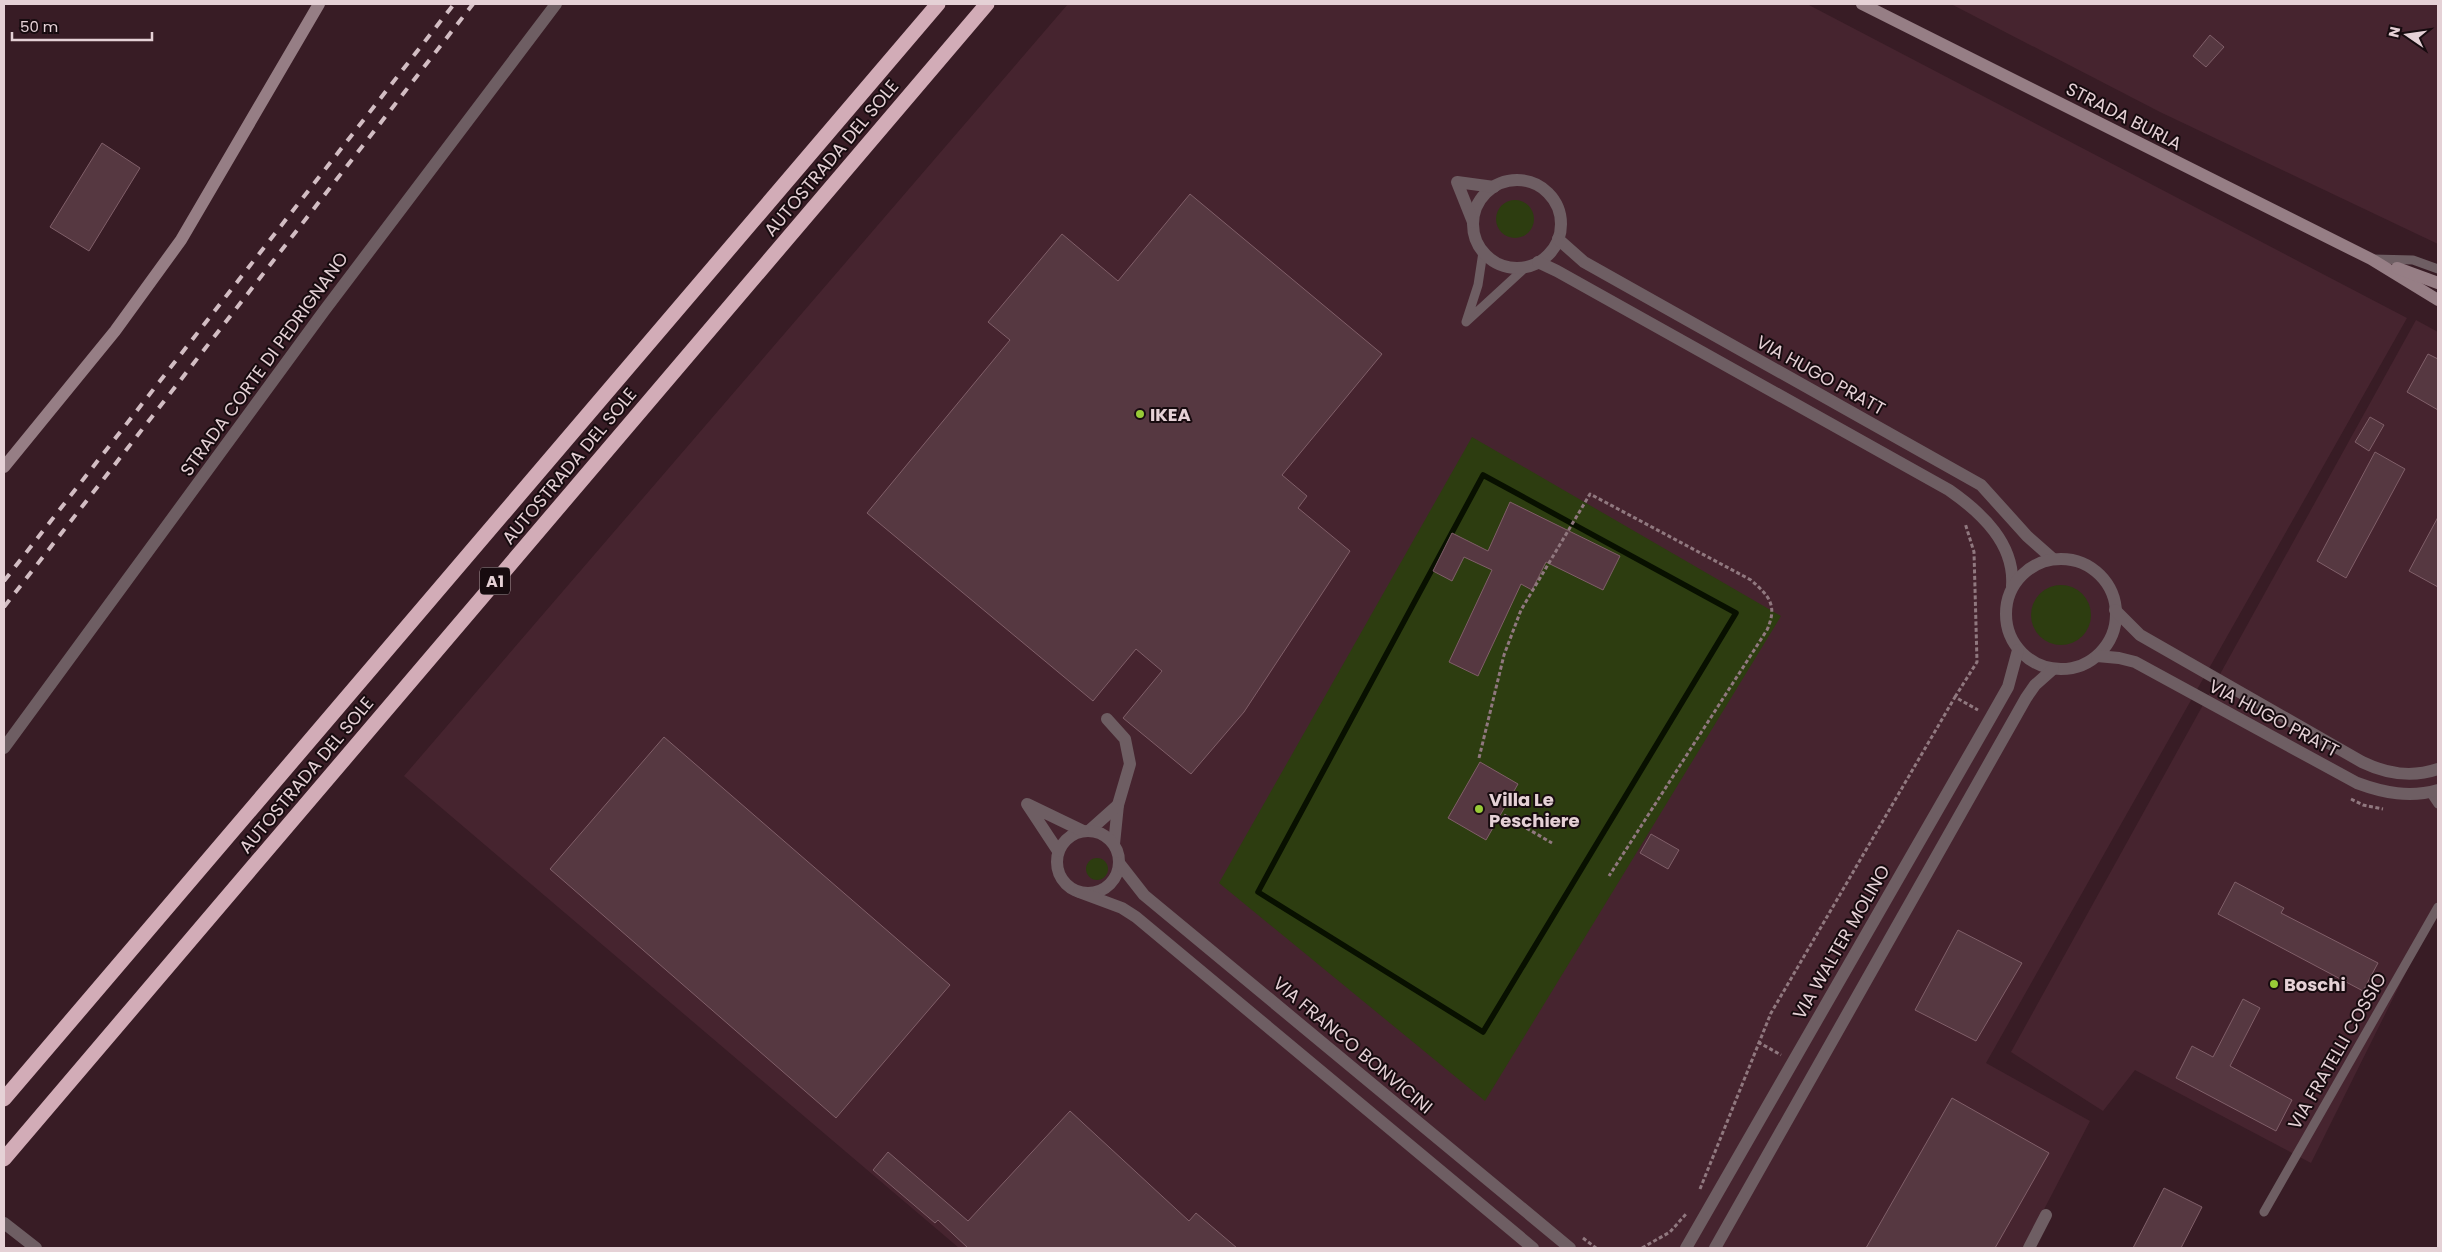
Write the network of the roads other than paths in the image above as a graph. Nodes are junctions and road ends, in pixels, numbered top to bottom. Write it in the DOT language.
graph roads {
  1 [pos="319,4"];
  2 [pos="556,4"];
  3 [pos="938,4"];
  4 [pos="987,4"];
  5 [pos="1862,4"];
  6 [pos="1494,187"];
  7 [pos="1473,222"];
  8 [pos="1558,239"];
  9 [pos="1483,252"];
  10 [pos="2371,259"];
  11 [pos="1532,264"];
  12 [pos="2438,269"];
  13 [pos="2438,283"];
  14 [pos="2438,300"];
  15 [pos="4,466"];
  16 [pos="2053,559"];
  17 [pos="2012,586"];
  18 [pos="2115,610"];
  19 [pos="2018,650"];
  20 [pos="2097,656"];
  21 [pos="2053,669"];
  22 [pos="1107,719"];
  23 [pos="4,748"];
  24 [pos="2438,769"];
  25 [pos="2434,791"];
  26 [pos="2438,804"];
  27 [pos="1118,805"];
  28 [pos="1086,831"];
  29 [pos="1114,844"];
  30 [pos="1058,851"];
  31 [pos="1119,863"];
  32 [pos="1079,892"];
  33 [pos="2438,907"];
  34 [pos="4,1099"];
  35 [pos="4,1159"];
  36 [pos="2264,1212"];
  37 [pos="2046,1215"];
  38 [pos="4,1223"];
  39 [pos="36,1248"];
  40 [pos="1533,1248"];
  41 [pos="1570,1248"];
  42 [pos="1686,1248"];
  43 [pos="1715,1248"];
  44 [pos="2029,1248"];
  1 -- 15 [label="main road"];
  2 -- 23 [label="street, STRADA CORTE DI PEDRIGNANO"];
  3 -- 34 [label="highway, AUTOSTRADA DEL SOLE / A1"];
  4 -- 35 [label="highway, AUTOSTRADA DEL SOLE / A1"];
  5 -- 10 [label="main road, STRADA BURLA"];
  6 -- 7 [label="street"];
  6 -- 7 [label="street"];
  6 -- 8 [label="street"];
  7 -- 9 [label="street"];
  8 -- 11 [label="street"];
  8 -- 16 [label="street, VIA HUGO PRATT"];
  9 -- 11 [label="street"];
  9 -- 11 [label="lane"];
  10 -- 12 [label="lane"];
  10 -- 13 [label="main road, STRADA BURLA"];
  10 -- 14 [label="main road, STRADA BURLA"];
  11 -- 17 [label="street"];
  16 -- 17 [label="street"];
  16 -- 18 [label="street"];
  17 -- 19 [label="street"];
  18 -- 20 [label="street"];
  18 -- 24 [label="street, VIA HUGO PRATT"];
  19 -- 21 [label="street"];
  19 -- 42 [label="street, VIA WALTER MOLINO"];
  20 -- 21 [label="street"];
  20 -- 25 [label="street, VIA HUGO PRATT"];
  21 -- 43 [label="street"];
  22 -- 27 [label="street"];
  25 -- 26 [label="lane"];
  27 -- 28 [label="street"];
  27 -- 29 [label="street"];
  28 -- 29 [label="street"];
  28 -- 30 [label="street"];
  28 -- 30 [label="street"];
  29 -- 31 [label="street, VIA FRANCO BONVICINI"];
  30 -- 32 [label="street"];
  31 -- 32 [label="street"];
  31 -- 41 [label="street, VIA FRANCO BONVICINI"];
  32 -- 40 [label="street"];
  33 -- 36 [label="lane, VIA FRATELLI COSSIO"];
  37 -- 44 [label="street"];
  38 -- 39 [label="street"];
}
